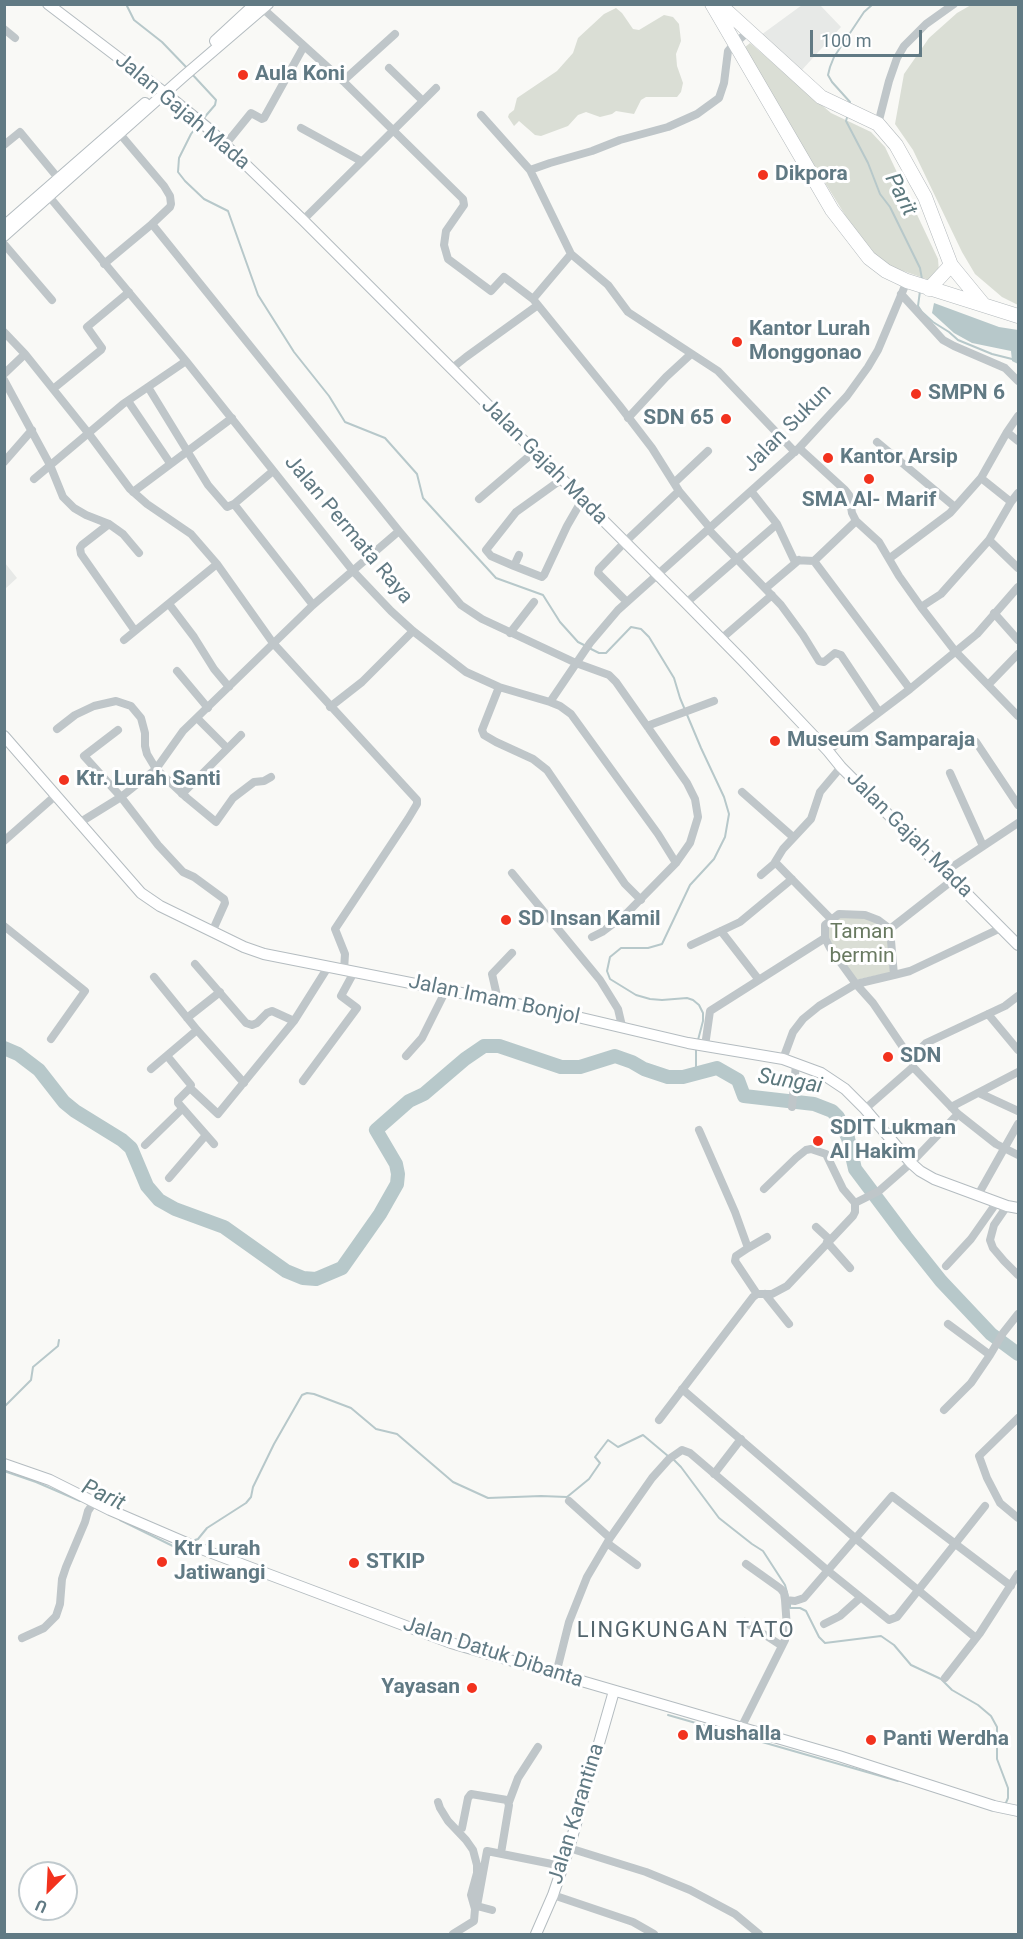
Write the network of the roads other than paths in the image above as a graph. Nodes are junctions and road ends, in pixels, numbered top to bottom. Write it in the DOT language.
graph roads {
  1 [pos="48,4"];
  2 [pos="954,4"];
  3 [pos="261,6"];
  4 [pos="721,6"];
  5 [pos="4,29"];
  6 [pos="748,32"];
  7 [pos="395,34"];
  8 [pos="15,38"];
  9 [pos="734,44"];
  10 [pos="304,46"];
  11 [pos="389,68"];
  12 [pos="343,81"];
  13 [pos="436,88"];
  14 [pos="163,91"];
  15 [pos="423,101"];
  16 [pos="481,115"];
  17 [pos="878,124"];
  18 [pos="301,128"];
  19 [pos="393,130"];
  20 [pos="120,134"];
  21 [pos="4,145"];
  22 [pos="225,145"];
  23 [pos="361,161"];
  24 [pos="530,171"];
  25 [pos="58,178"];
  26 [pos="46,194"];
  27 [pos="303,220"];
  28 [pos="152,224"];
  29 [pos="4,226"];
  30 [pos="4,236"];
  31 [pos="4,244"];
  32 [pos="571,254"];
  33 [pos="104,264"];
  34 [pos="951,265"];
  35 [pos="915,287"];
  36 [pos="129,292"];
  37 [pos="52,300"];
  38 [pos="536,302"];
  39 [pos="983,304"];
  40 [pos="1018,316"];
  41 [pos="4,333"];
  42 [pos="25,354"];
  43 [pos="691,354"];
  44 [pos="186,361"];
  45 [pos="451,369"];
  46 [pos="4,374"];
  47 [pos="4,380"];
  48 [pos="1018,381"];
  49 [pos="148,387"];
  50 [pos="53,389"];
  51 [pos="128,401"];
  52 [pos="1018,416"];
  53 [pos="232,418"];
  54 [pos="628,418"];
  55 [pos="32,429"];
  56 [pos="1007,432"];
  57 [pos="89,434"];
  58 [pos="1018,441"];
  59 [pos="877,442"];
  60 [pos="797,450"];
  61 [pos="188,451"];
  62 [pos="708,451"];
  63 [pos="534,452"];
  64 [pos="4,462"];
  65 [pos="170,463"];
  66 [pos="50,465"];
  67 [pos="273,471"];
  68 [pos="981,478"];
  69 [pos="34,479"];
  70 [pos="562,479"];
  71 [pos="674,483"];
  72 [pos="679,491"];
  73 [pos="752,491"];
  74 [pos="133,492"];
  75 [pos="1018,493"];
  76 [pos="479,499"];
  77 [pos="582,500"];
  78 [pos="1011,502"];
  79 [pos="234,504"];
  80 [pos="955,507"];
  81 [pos="856,521"];
  82 [pos="109,524"];
  83 [pos="777,524"];
  84 [pos="709,528"];
  85 [pos="399,531"];
  86 [pos="989,540"];
  87 [pos="625,542"];
  88 [pos="139,553"];
  89 [pos="519,555"];
  90 [pos="738,558"];
  91 [pos="890,558"];
  92 [pos="799,560"];
  93 [pos="814,561"];
  94 [pos="217,564"];
  95 [pos="514,566"];
  96 [pos="1018,568"];
  97 [pos="353,571"];
  98 [pos="657,574"];
  99 [pos="1018,587"];
  100 [pos="769,592"];
  101 [pos="534,602"];
  102 [pos="627,602"];
  103 [pos="686,603"];
  104 [pos="168,604"];
  105 [pos="313,605"];
  106 [pos="921,607"];
  107 [pos="994,613"];
  108 [pos="135,631"];
  109 [pos="413,631"];
  110 [pos="510,633"];
  111 [pos="721,639"];
  112 [pos="124,640"];
  113 [pos="1018,640"];
  114 [pos="273,643"];
  115 [pos="955,651"];
  116 [pos="1018,654"];
  117 [pos="576,663"];
  118 [pos="177,671"];
  119 [pos="988,685"];
  120 [pos="229,687"];
  121 [pos="499,687"];
  122 [pos="910,688"];
  123 [pos="714,701"];
  124 [pos="550,702"];
  125 [pos="330,707"];
  126 [pos="208,708"];
  127 [pos="879,712"];
  128 [pos="1018,716"];
  129 [pos="197,718"];
  130 [pos="647,726"];
  131 [pos="57,729"];
  132 [pos="118,730"];
  133 [pos="241,735"];
  134 [pos="4,736"];
  135 [pos="976,742"];
  136 [pos="227,748"];
  137 [pos="828,751"];
  138 [pos="841,767"];
  139 [pos="156,769"];
  140 [pos="950,772"];
  141 [pos="271,777"];
  142 [pos="742,792"];
  143 [pos="182,794"];
  144 [pos="56,796"];
  145 [pos="121,797"];
  146 [pos="1018,805"];
  147 [pos="79,823"];
  148 [pos="1018,823"];
  149 [pos="794,837"];
  150 [pos="4,841"];
  151 [pos="983,846"];
  152 [pos="676,863"];
  153 [pos="775,863"];
  154 [pos="946,871"];
  155 [pos="512,873"];
  156 [pos="761,875"];
  157 [pos="792,879"];
  158 [pos="954,879"];
  159 [pos="641,900"];
  160 [pos="831,919"];
  161 [pos="4,926"];
  162 [pos="1001,927"];
  163 [pos="891,929"];
  164 [pos="721,930"];
  165 [pos="213,932"];
  166 [pos="592,937"];
  167 [pos="825,938"];
  168 [pos="691,945"];
  169 [pos="1018,945"];
  170 [pos="512,953"];
  171 [pos="195,964"];
  172 [pos="328,967"];
  173 [pos="349,971"];
  174 [pos="894,975"];
  175 [pos="154,977"];
  176 [pos="759,980"];
  177 [pos="856,984"];
  178 [pos="446,990"];
  179 [pos="220,992"];
  180 [pos="1018,996"];
  181 [pos="498,1000"];
  182 [pos="988,1014"];
  183 [pos="188,1018"];
  184 [pos="294,1021"];
  185 [pos="622,1026"];
  186 [pos="197,1030"];
  187 [pos="51,1039"];
  188 [pos="699,1045"];
  189 [pos="1018,1050"];
  190 [pos="406,1056"];
  191 [pos="168,1057"];
  192 [pos="783,1059"];
  193 [pos="796,1064"];
  194 [pos="913,1064"];
  195 [pos="151,1070"];
  196 [pos="1018,1072"];
  197 [pos="303,1081"];
  198 [pos="244,1083"];
  199 [pos="190,1088"];
  200 [pos="979,1093"];
  201 [pos="792,1107"];
  202 [pos="951,1107"];
  203 [pos="182,1109"];
  204 [pos="866,1109"];
  205 [pos="1018,1111"];
  206 [pos="958,1114"];
  207 [pos="1018,1124"];
  208 [pos="699,1130"];
  209 [pos="206,1135"];
  210 [pos="214,1144"];
  211 [pos="145,1145"];
  212 [pos="1005,1149"];
  213 [pos="1018,1155"];
  214 [pos="911,1163"];
  215 [pos="169,1178"];
  216 [pos="764,1189"];
  217 [pos="978,1195"];
  218 [pos="855,1203"];
  219 [pos="1007,1206"];
  220 [pos="816,1227"];
  221 [pos="767,1237"];
  222 [pos="828,1241"];
  223 [pos="748,1248"];
  224 [pos="946,1266"];
  225 [pos="850,1268"];
  226 [pos="1018,1275"];
  227 [pos="761,1294"];
  228 [pos="1018,1314"];
  229 [pos="789,1324"];
  230 [pos="948,1324"];
  231 [pos="990,1355"];
  232 [pos="682,1389"];
  233 [pos="944,1410"];
  234 [pos="1018,1418"];
  235 [pos="659,1420"];
  236 [pos="741,1439"];
  237 [pos="4,1464"];
  238 [pos="714,1474"];
  239 [pos="569,1501"];
  240 [pos="94,1502"];
  241 [pos="985,1506"];
  242 [pos="1018,1518"];
  243 [pos="855,1538"];
  244 [pos="608,1541"];
  245 [pos="956,1544"];
  246 [pos="746,1564"];
  247 [pos="637,1565"];
  248 [pos="827,1570"];
  249 [pos="1018,1574"];
  250 [pos="1011,1586"];
  251 [pos="918,1591"];
  252 [pos="860,1598"];
  253 [pos="785,1599"];
  254 [pos="745,1622"];
  255 [pos="824,1624"];
  256 [pos="22,1638"];
  257 [pos="976,1638"];
  258 [pos="782,1646"];
  259 [pos="556,1674"];
  260 [pos="945,1678"];
  261 [pos="614,1692"];
  262 [pos="741,1728"];
  263 [pos="538,1747"];
  264 [pos="438,1802"];
  265 [pos="508,1802"];
  266 [pos="1018,1811"];
  267 [pos="462,1828"];
  268 [pos="569,1848"];
  269 [pos="501,1852"];
  270 [pos="562,1866"];
  271 [pos="553,1895"];
  272 [pos="492,1910"];
  273 [pos="453,1935"];
  274 [pos="536,1935"];
  275 [pos="654,1935"];
  276 [pos="759,1935"];
  1 -- 14 [label="main road, Jalan Gajah Mada"];
  2 -- 17 [label="street"];
  3 -- 10 [label="street"];
  3 -- 14 [label="main road"];
  4 -- 6 [label="highway"];
  4 -- 9 [label="highway"];
  5 -- 8 [label="street"];
  6 -- 9 [label="street"];
  6 -- 17 [label="highway"];
  7 -- 12 [label="street"];
  9 -- 24 [label="street"];
  9 -- 35 [label="highway"];
  10 -- 12 [label="street"];
  10 -- 22 [label="street"];
  11 -- 15 [label="street"];
  12 -- 19 [label="street"];
  13 -- 15 [label="street"];
  14 -- 20 [label="main road"];
  14 -- 22 [label="main road, Jalan Gajah Mada"];
  14 -- 25 [label="main road"];
  15 -- 19 [label="street"];
  16 -- 24 [label="street"];
  17 -- 34 [label="highway"];
  18 -- 23 [label="street"];
  19 -- 23 [label="street"];
  19 -- 38 [label="street"];
  20 -- 26 [label="main road"];
  20 -- 28 [label="street"];
  21 -- 25 [label="street"];
  22 -- 27 [label="main road, Jalan Gajah Mada"];
  23 -- 27 [label="street"];
  24 -- 32 [label="street"];
  25 -- 26 [label="main road"];
  26 -- 29 [label="main road"];
  26 -- 30 [label="main road"];
  26 -- 33 [label="street, Jalan Permata Raya"];
  27 -- 45 [label="main road, Jalan Gajah Mada"];
  28 -- 33 [label="street"];
  28 -- 85 [label="street"];
  31 -- 37 [label="street"];
  32 -- 38 [label="street"];
  32 -- 43 [label="street"];
  33 -- 36 [label="street, Jalan Permata Raya"];
  34 -- 35 [label="highway"];
  34 -- 39 [label="highway"];
  35 -- 39 [label="highway"];
  35 -- 48 [label="street"];
  35 -- 60 [label="street, Jalan Sukun"];
  36 -- 44 [label="street, Jalan Permata Raya"];
  36 -- 50 [label="street"];
  38 -- 45 [label="street"];
  38 -- 54 [label="street"];
  39 -- 40 [label="highway"];
  41 -- 42 [label="street"];
  42 -- 46 [label="street"];
  42 -- 50 [label="street"];
  43 -- 54 [label="street"];
  43 -- 60 [label="street"];
  44 -- 49 [label="street"];
  44 -- 53 [label="street, Jalan Permata Raya"];
  45 -- 63 [label="main road, Jalan Gajah Mada"];
  47 -- 55 [label="street"];
  49 -- 51 [label="street"];
  49 -- 61 [label="street"];
  50 -- 57 [label="street"];
  51 -- 57 [label="street"];
  51 -- 65 [label="street"];
  52 -- 56 [label="street"];
  53 -- 61 [label="street"];
  53 -- 67 [label="street, Jalan Permata Raya"];
  54 -- 71 [label="street"];
  55 -- 64 [label="street"];
  55 -- 66 [label="street"];
  56 -- 58 [label="street"];
  56 -- 68 [label="street"];
  57 -- 66 [label="street"];
  57 -- 74 [label="street"];
  59 -- 80 [label="street"];
  60 -- 73 [label="street, Jalan Sukun"];
  60 -- 81 [label="street"];
  61 -- 65 [label="street"];
  61 -- 79 [label="street"];
  62 -- 71 [label="street"];
  63 -- 70 [label="main road, Jalan Gajah Mada"];
  63 -- 76 [label="street"];
  65 -- 74 [label="street"];
  66 -- 69 [label="street"];
  66 -- 82 [label="street"];
  67 -- 79 [label="street"];
  67 -- 97 [label="street, Jalan Permata Raya"];
  68 -- 78 [label="street"];
  68 -- 80 [label="street"];
  70 -- 77 [label="main road, Jalan Gajah Mada"];
  70 -- 95 [label="street"];
  71 -- 72 [label="street"];
  72 -- 84 [label="street"];
  72 -- 87 [label="street"];
  73 -- 83 [label="street"];
  73 -- 84 [label="street, Jalan Sukun"];
  74 -- 94 [label="street"];
  75 -- 78 [label="street"];
  77 -- 87 [label="main road, Jalan Gajah Mada"];
  77 -- 95 [label="street"];
  78 -- 86 [label="street"];
  79 -- 105 [label="street"];
  80 -- 91 [label="street"];
  81 -- 91 [label="street"];
  81 -- 93 [label="street"];
  82 -- 88 [label="street"];
  82 -- 108 [label="street"];
  83 -- 90 [label="street"];
  83 -- 92 [label="street"];
  84 -- 90 [label="street"];
  84 -- 98 [label="street, Jalan Sukun"];
  85 -- 97 [label="street"];
  85 -- 110 [label="street"];
  86 -- 96 [label="street"];
  86 -- 106 [label="street"];
  87 -- 98 [label="main road, Jalan Gajah Mada"];
  87 -- 102 [label="street"];
  89 -- 95 [label="street"];
  90 -- 100 [label="street"];
  90 -- 103 [label="street"];
  91 -- 106 [label="street"];
  92 -- 93 [label="street"];
  92 -- 100 [label="street"];
  93 -- 122 [label="street"];
  94 -- 104 [label="street"];
  94 -- 114 [label="street"];
  97 -- 105 [label="street"];
  97 -- 109 [label="street, Jalan Permata Raya"];
  98 -- 102 [label="street, Jalan Sukun"];
  98 -- 103 [label="main road, Jalan Gajah Mada"];
  99 -- 107 [label="street"];
  100 -- 111 [label="street"];
  100 -- 127 [label="street"];
  101 -- 110 [label="street"];
  102 -- 117 [label="street, Jalan Sukun"];
  103 -- 111 [label="main road, Jalan Gajah Mada"];
  104 -- 108 [label="street"];
  104 -- 120 [label="street"];
  105 -- 114 [label="street"];
  106 -- 115 [label="street"];
  107 -- 113 [label="street"];
  107 -- 115 [label="street"];
  108 -- 112 [label="street"];
  109 -- 121 [label="street, Jalan Permata Raya"];
  109 -- 125 [label="street"];
  110 -- 117 [label="street"];
  111 -- 137 [label="main road, Jalan Gajah Mada"];
  114 -- 120 [label="street"];
  114 -- 125 [label="street"];
  115 -- 119 [label="street"];
  115 -- 122 [label="street"];
  116 -- 119 [label="street"];
  117 -- 124 [label="street, Jalan Sukun"];
  117 -- 130 [label="street"];
  118 -- 126 [label="street"];
  119 -- 128 [label="street"];
  120 -- 126 [label="street"];
  121 -- 124 [label="street, Jalan Permata Raya"];
  121 -- 159 [label="street"];
  122 -- 127 [label="street"];
  123 -- 130 [label="street"];
  124 -- 152 [label="street, Jalan Permata Raya"];
  125 -- 173 [label="street"];
  126 -- 129 [label="street"];
  127 -- 137 [label="street"];
  129 -- 136 [label="street"];
  129 -- 139 [label="street"];
  130 -- 152 [label="street"];
  131 -- 139 [label="street"];
  132 -- 145 [label="street"];
  133 -- 136 [label="street"];
  134 -- 144 [label="main road, Jalan Imam Bonjol"];
  135 -- 146 [label="street"];
  136 -- 143 [label="street"];
  137 -- 138 [label="main road, Jalan Gajah Mada"];
  138 -- 149 [label="street"];
  138 -- 154 [label="main road, Jalan Gajah Mada"];
  139 -- 143 [label="street"];
  139 -- 145 [label="street"];
  140 -- 151 [label="street"];
  141 -- 143 [label="street"];
  142 -- 149 [label="street"];
  144 -- 147 [label="main road, Jalan Imam Bonjol"];
  144 -- 150 [label="street"];
  145 -- 147 [label="street"];
  145 -- 165 [label="street"];
  147 -- 165 [label="main road, Jalan Imam Bonjol"];
  148 -- 151 [label="street"];
  149 -- 153 [label="street"];
  151 -- 154 [label="street"];
  152 -- 159 [label="street"];
  153 -- 156 [label="street"];
  153 -- 157 [label="street"];
  154 -- 158 [label="main road, Jalan Gajah Mada"];
  155 -- 185 [label="street"];
  157 -- 160 [label="street"];
  157 -- 164 [label="street"];
  158 -- 162 [label="main road, Jalan Gajah Mada"];
  158 -- 163 [label="street"];
  159 -- 166 [label="street"];
  160 -- 163 [label="street"];
  160 -- 167 [label="street"];
  161 -- 187 [label="street"];
  162 -- 169 [label="main road, Jalan Gajah Mada"];
  162 -- 174 [label="street"];
  163 -- 174 [label="street"];
  164 -- 168 [label="street"];
  164 -- 176 [label="street"];
  165 -- 172 [label="main road, Jalan Imam Bonjol"];
  167 -- 176 [label="street"];
  167 -- 177 [label="street"];
  170 -- 181 [label="street"];
  171 -- 179 [label="street"];
  172 -- 173 [label="main road, Jalan Imam Bonjol"];
  172 -- 184 [label="street"];
  173 -- 178 [label="main road, Jalan Imam Bonjol"];
  173 -- 197 [label="street"];
  174 -- 177 [label="street"];
  175 -- 183 [label="street"];
  176 -- 188 [label="street"];
  177 -- 192 [label="street"];
  177 -- 194 [label="street"];
  178 -- 181 [label="main road, Jalan Imam Bonjol"];
  178 -- 190 [label="street"];
  179 -- 183 [label="street"];
  179 -- 184 [label="street"];
  180 -- 182 [label="street"];
  181 -- 185 [label="main road, Jalan Imam Bonjol"];
  182 -- 189 [label="street"];
  182 -- 194 [label="street"];
  183 -- 186 [label="street"];
  184 -- 198 [label="street"];
  185 -- 188 [label="main road, Jalan Imam Bonjol"];
  186 -- 191 [label="street"];
  186 -- 198 [label="street"];
  188 -- 192 [label="main road, Jalan Imam Bonjol"];
  191 -- 195 [label="street"];
  191 -- 199 [label="street"];
  192 -- 193 [label="main road, Jalan Imam Bonjol"];
  193 -- 201 [label="street"];
  193 -- 204 [label="main road, Jalan Imam Bonjol"];
  194 -- 202 [label="street"];
  194 -- 204 [label="street"];
  196 -- 200 [label="street"];
  198 -- 199 [label="street"];
  199 -- 203 [label="street"];
  200 -- 202 [label="street"];
  200 -- 205 [label="street"];
  202 -- 206 [label="street"];
  203 -- 209 [label="street"];
  203 -- 211 [label="street"];
  204 -- 214 [label="main road, Jalan Imam Bonjol"];
  206 -- 212 [label="street"];
  206 -- 214 [label="street"];
  207 -- 212 [label="street"];
  208 -- 223 [label="street"];
  209 -- 210 [label="street"];
  209 -- 215 [label="street"];
  212 -- 213 [label="street"];
  212 -- 217 [label="street"];
  214 -- 217 [label="main road, Jalan Imam Bonjol"];
  214 -- 218 [label="street"];
  216 -- 218 [label="street"];
  217 -- 219 [label="main road, Jalan Imam Bonjol"];
  218 -- 222 [label="street"];
  219 -- 224 [label="street"];
  219 -- 226 [label="street"];
  220 -- 222 [label="street"];
  221 -- 223 [label="street"];
  222 -- 225 [label="street"];
  222 -- 227 [label="street"];
  223 -- 227 [label="street"];
  227 -- 229 [label="street"];
  227 -- 232 [label="street"];
  228 -- 231 [label="street"];
  230 -- 231 [label="street"];
  231 -- 233 [label="street"];
  232 -- 235 [label="street"];
  232 -- 236 [label="street"];
  234 -- 242 [label="street"];
  236 -- 238 [label="street"];
  236 -- 243 [label="street"];
  237 -- 240 [label="main road, Jalan Datuk Dibanta"];
  238 -- 244 [label="street"];
  238 -- 248 [label="street"];
  239 -- 244 [label="street"];
  240 -- 256 [label="street"];
  240 -- 259 [label="main road, Jalan Datuk Dibanta"];
  241 -- 245 [label="street"];
  243 -- 245 [label="street"];
  243 -- 248 [label="street"];
  243 -- 251 [label="street"];
  244 -- 247 [label="street"];
  244 -- 259 [label="street"];
  245 -- 250 [label="street"];
  245 -- 251 [label="street"];
  246 -- 253 [label="street"];
  248 -- 252 [label="street"];
  248 -- 253 [label="street"];
  249 -- 250 [label="street"];
  250 -- 257 [label="street"];
  251 -- 252 [label="street"];
  251 -- 257 [label="street"];
  252 -- 255 [label="street"];
  253 -- 258 [label="street"];
  254 -- 258 [label="street"];
  257 -- 260 [label="street"];
  258 -- 262 [label="street"];
  259 -- 261 [label="main road, Jalan Datuk Dibanta"];
  261 -- 262 [label="main road, Jalan Datuk Dibanta"];
  261 -- 268 [label="main road, Jalan Karantina"];
  262 -- 266 [label="main road, Jalan Datuk Dibanta"];
  263 -- 265 [label="street"];
  264 -- 273 [label="street"];
  265 -- 267 [label="street"];
  265 -- 269 [label="street"];
  268 -- 270 [label="main road, Jalan Karantina"];
  268 -- 276 [label="street"];
  269 -- 270 [label="street"];
  269 -- 272 [label="street"];
  270 -- 271 [label="main road, Jalan Karantina"];
  271 -- 274 [label="main road, Jalan Karantina"];
  271 -- 275 [label="street"];
}
